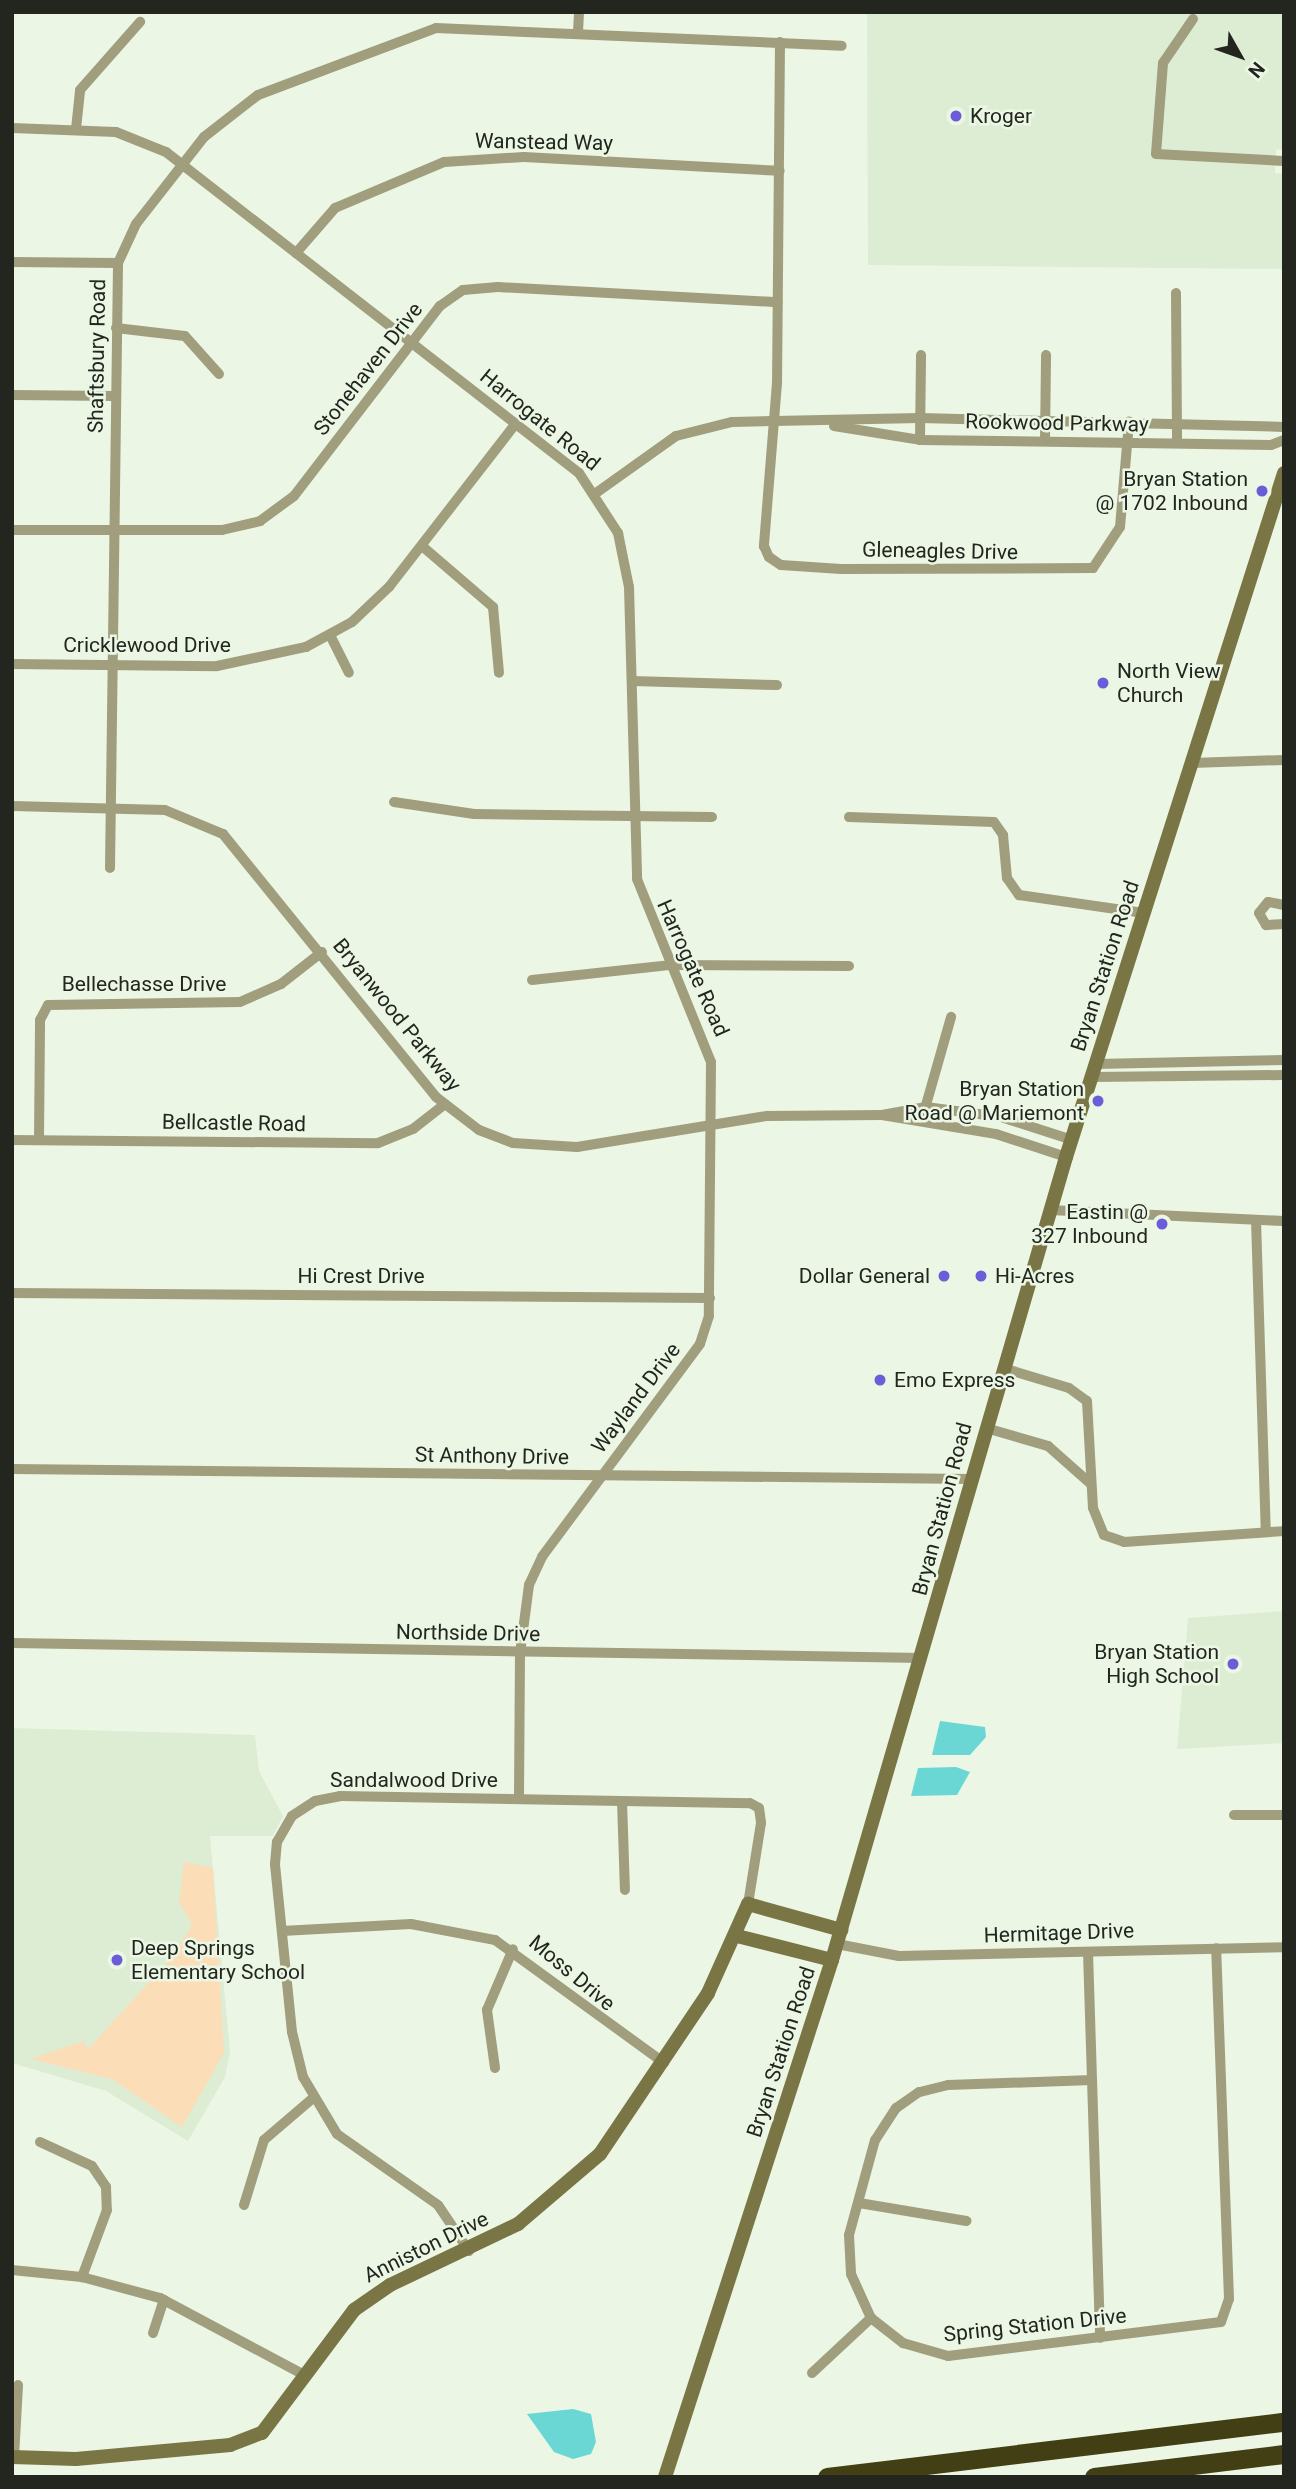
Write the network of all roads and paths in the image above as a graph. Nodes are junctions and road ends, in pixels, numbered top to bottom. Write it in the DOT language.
graph roads {
  1 [pos="579,12"];
  2 [pos="1194,14"];
  3 [pos="140,22"];
  4 [pos="578,32"];
  5 [pos="780,42"];
  6 [pos="842,46"];
  7 [pos="12,128"];
  8 [pos="76,129"];
  9 [pos="1284,161"];
  10 [pos="180,163"];
  11 [pos="779,172"];
  12 [pos="296,253"];
  13 [pos="12,262"];
  14 [pos="118,263"];
  15 [pos="1176,293"];
  16 [pos="778,302"];
  17 [pos="116,328"];
  18 [pos="412,343"];
  19 [pos="921,355"];
  20 [pos="1046,355"];
  21 [pos="219,374"];
  22 [pos="12,395"];
  23 [pos="114,396"];
  24 [pos="920,418"];
  25 [pos="1045,421"];
  26 [pos="1129,421"];
  27 [pos="773,422"];
  28 [pos="516,423"];
  29 [pos="1177,423"];
  30 [pos="831,425"];
  31 [pos="1284,427"];
  32 [pos="920,440"];
  33 [pos="1284,440"];
  34 [pos="1045,442"];
  35 [pos="1128,443"];
  36 [pos="1177,443"];
  37 [pos="1284,473"];
  38 [pos="596,493"];
  39 [pos="12,530"];
  40 [pos="112,532"];
  41 [pos="422,546"];
  42 [pos="330,635"];
  43 [pos="12,664"];
  44 [pos="112,665"];
  45 [pos="349,673"];
  46 [pos="499,673"];
  47 [pos="632,681"];
  48 [pos="777,685"];
  49 [pos="1284,760"];
  50 [pos="1192,763"];
  51 [pos="394,802"];
  52 [pos="12,806"];
  53 [pos="111,806"];
  54 [pos="632,816"];
  55 [pos="712,817"];
  56 [pos="849,817"];
  57 [pos="110,868"];
  58 [pos="1284,905"];
  59 [pos="1144,913"];
  60 [pos="1284,924"];
  61 [pos="322,952"];
  62 [pos="669,965"];
  63 [pos="849,966"];
  64 [pos="532,980"];
  65 [pos="951,1017"];
  66 [pos="1284,1060"];
  67 [pos="1094,1070"];
  68 [pos="1284,1074"];
  69 [pos="444,1105"];
  70 [pos="926,1107"];
  71 [pos="882,1115"];
  72 [pos="713,1124"];
  73 [pos="921,1124"];
  74 [pos="12,1140"];
  75 [pos="39,1140"];
  76 [pos="1072,1140"];
  77 [pos="1066,1157"];
  78 [pos="1050,1210"];
  79 [pos="1256,1220"];
  80 [pos="1284,1221"];
  81 [pos="12,1293"];
  82 [pos="710,1298"];
  83 [pos="1003,1367"];
  84 [pos="986,1428"];
  85 [pos="12,1469"];
  86 [pos="602,1476"];
  87 [pos="972,1479"];
  88 [pos="1091,1484"];
  89 [pos="1284,1531"];
  90 [pos="1266,1532"];
  91 [pos="12,1643"];
  92 [pos="520,1653"];
  93 [pos="922,1658"];
  94 [pos="519,1798"];
  95 [pos="622,1801"];
  96 [pos="759,1808"];
  97 [pos="1234,1815"];
  98 [pos="1284,1815"];
  99 [pos="625,1890"];
  100 [pos="748,1904"];
  101 [pos="282,1931"];
  102 [pos="737,1936"];
  103 [pos="839,1937"];
  104 [pos="1284,1947"];
  105 [pos="513,1948"];
  106 [pos="1216,1948"];
  107 [pos="1088,1951"];
  108 [pos="832,1960"];
  109 [pos="664,2063"];
  110 [pos="495,2068"];
  111 [pos="1092,2080"];
  112 [pos="313,2098"];
  113 [pos="40,2142"];
  114 [pos="859,2203"];
  115 [pos="244,2205"];
  116 [pos="967,2221"];
  117 [pos="469,2251"];
  118 [pos="12,2270"];
  119 [pos="82,2277"];
  120 [pos="164,2300"];
  121 [pos="871,2318"];
  122 [pos="153,2333"];
  123 [pos="1100,2338"];
  124 [pos="812,2374"];
  125 [pos="304,2375"];
  126 [pos="18,2385"];
  127 [pos="1284,2422"];
  128 [pos="1284,2454"];
  129 [pos="13,2457"];
  130 [pos="665,2477"];
  131 [pos="827,2477"];
  132 [pos="1094,2477"];
  1 -- 4 [label="street"];
  2 -- 9 [label="street"];
  3 -- 8 [label="street"];
  4 -- 5 [label="street, Shaftsbury Road"];
  4 -- 10 [label="street, Shaftsbury Road"];
  5 -- 6 [label="street, Shaftsbury Road"];
  5 -- 11 [label="street"];
  7 -- 8 [label="street, Harrogate Road"];
  8 -- 10 [label="street, Harrogate Road"];
  10 -- 12 [label="street, Harrogate Road"];
  10 -- 14 [label="street, Shaftsbury Road"];
  11 -- 12 [label="street, Wanstead Way"];
  11 -- 16 [label="street"];
  12 -- 18 [label="street, Harrogate Road"];
  13 -- 14 [label="street"];
  14 -- 17 [label="street, Shaftsbury Road"];
  15 -- 29 [label="street"];
  16 -- 18 [label="street, Stonehaven Drive"];
  16 -- 27 [label="street"];
  17 -- 21 [label="street"];
  17 -- 23 [label="street, Shaftsbury Road"];
  18 -- 28 [label="street, Harrogate Road"];
  18 -- 40 [label="street, Stonehaven Drive"];
  19 -- 24 [label="street"];
  20 -- 25 [label="street"];
  22 -- 23 [label="street"];
  23 -- 40 [label="street, Shaftsbury Road"];
  24 -- 25 [label="street, Rookwood Parkway"];
  24 -- 30 [label="street, Rookwood Parkway"];
  24 -- 32 [label="street"];
  25 -- 26 [label="street, Rookwood Parkway"];
  25 -- 34 [label="street"];
  26 -- 29 [label="street, Rookwood Parkway"];
  26 -- 35 [label="street, Gleneagles Drive"];
  27 -- 30 [label="street, Rookwood Parkway"];
  27 -- 35 [label="street, Gleneagles Drive"];
  27 -- 38 [label="street, Rookwood Parkway"];
  28 -- 38 [label="street, Harrogate Road"];
  28 -- 41 [label="street, Cricklewood Drive"];
  29 -- 31 [label="street, Rookwood Parkway"];
  29 -- 36 [label="street"];
  30 -- 32 [label="street, Rookwood Parkway"];
  32 -- 34 [label="street, Rookwood Parkway"];
  33 -- 36 [label="street, Rookwood Parkway"];
  34 -- 35 [label="street, Rookwood Parkway"];
  35 -- 36 [label="street, Rookwood Parkway"];
  37 -- 50 [label="main road, Bryan Station Road"];
  38 -- 47 [label="street, Harrogate Road"];
  39 -- 40 [label="street, Stonehaven Drive"];
  40 -- 44 [label="street, Shaftsbury Road"];
  41 -- 42 [label="street, Cricklewood Drive"];
  41 -- 46 [label="street"];
  42 -- 44 [label="street, Cricklewood Drive"];
  42 -- 45 [label="street"];
  43 -- 44 [label="street, Cricklewood Drive"];
  44 -- 53 [label="street, Shaftsbury Road"];
  47 -- 48 [label="street"];
  47 -- 54 [label="street, Harrogate Road"];
  49 -- 50 [label="street"];
  50 -- 59 [label="main road, Bryan Station Road"];
  51 -- 54 [label="street"];
  52 -- 53 [label="street, Bryanwood Parkway"];
  53 -- 57 [label="street, Shaftsbury Road"];
  53 -- 61 [label="street, Bryanwood Parkway"];
  54 -- 55 [label="street"];
  54 -- 62 [label="street, Harrogate Road"];
  56 -- 59 [label="street"];
  58 -- 60 [label="street"];
  59 -- 67 [label="main road, Bryan Station Road"];
  61 -- 69 [label="street, Bryanwood Parkway"];
  61 -- 75 [label="street, Bellechasse Drive"];
  62 -- 63 [label="street"];
  62 -- 64 [label="street"];
  62 -- 72 [label="street, Harrogate Road"];
  65 -- 70 [label="street"];
  66 -- 67 [label="street"];
  67 -- 68 [label="street"];
  67 -- 76 [label="main road, Bryan Station Road"];
  69 -- 72 [label="street, Bryanwood Parkway"];
  69 -- 75 [label="street, Bellcastle Road"];
  70 -- 71 [label="street, Bryanwood Parkway"];
  70 -- 73 [label="street"];
  70 -- 76 [label="street, Bryanwood Parkway"];
  71 -- 72 [label="street, Bryanwood Parkway"];
  71 -- 73 [label="street, Bryanwood Parkway"];
  72 -- 82 [label="street, Wayland Drive"];
  73 -- 77 [label="street, Bryanwood Parkway"];
  74 -- 75 [label="street, Bellcastle Road"];
  76 -- 77 [label="main road, Bryan Station Road"];
  77 -- 78 [label="main road, Bryan Station Road"];
  78 -- 79 [label="street"];
  78 -- 83 [label="main road, Bryan Station Road"];
  79 -- 80 [label="street"];
  79 -- 90 [label="street"];
  81 -- 82 [label="street, Hi Crest Drive"];
  82 -- 86 [label="street, Wayland Drive"];
  83 -- 84 [label="main road, Bryan Station Road"];
  83 -- 88 [label="street"];
  84 -- 87 [label="main road, Bryan Station Road"];
  84 -- 88 [label="street"];
  85 -- 86 [label="street, St Anthony Drive"];
  86 -- 87 [label="street, St Anthony Drive"];
  86 -- 92 [label="street, Wayland Drive"];
  87 -- 93 [label="main road, Bryan Station Road"];
  88 -- 90 [label="street"];
  89 -- 90 [label="street"];
  91 -- 92 [label="street, Northside Drive"];
  92 -- 93 [label="street, Northside Drive"];
  92 -- 94 [label="street, Wayland Drive"];
  93 -- 103 [label="main road, Bryan Station Road"];
  94 -- 95 [label="street, Sandalwood Drive"];
  94 -- 101 [label="street, Sandalwood Drive"];
  95 -- 96 [label="street, Sandalwood Drive"];
  95 -- 99 [label="street"];
  96 -- 100 [label="street, Anniston Drive"];
  97 -- 98 [label="street"];
  100 -- 102 [label="main road, Anniston Drive"];
  100 -- 103 [label="main road"];
  101 -- 105 [label="street, Moss Drive"];
  101 -- 112 [label="street, Sandalwood Drive"];
  102 -- 108 [label="main road"];
  102 -- 109 [label="main road, Anniston Drive"];
  103 -- 107 [label="street, Hermitage Drive"];
  103 -- 108 [label="main road, Bryan Station Road"];
  104 -- 106 [label="street, Hermitage Drive"];
  105 -- 109 [label="street, Moss Drive"];
  105 -- 110 [label="street"];
  106 -- 107 [label="street, Hermitage Drive"];
  106 -- 123 [label="street, Spring Station Drive"];
  107 -- 111 [label="street"];
  108 -- 130 [label="main road, Bryan Station Road"];
  109 -- 117 [label="main road, Anniston Drive"];
  111 -- 114 [label="street, Spring Station Drive"];
  111 -- 123 [label="street"];
  112 -- 115 [label="street"];
  112 -- 117 [label="street, Sandalwood Drive"];
  113 -- 119 [label="street"];
  114 -- 116 [label="street"];
  114 -- 121 [label="street, Spring Station Drive"];
  117 -- 125 [label="main road, Anniston Drive"];
  118 -- 119 [label="street"];
  119 -- 120 [label="street"];
  120 -- 122 [label="street"];
  120 -- 125 [label="street"];
  121 -- 123 [label="street, Spring Station Drive"];
  121 -- 124 [label="street"];
  125 -- 129 [label="main road, Anniston Drive"];
  126 -- 129 [label="street"];
  127 -- 131 [label="highway"];
  128 -- 132 [label="highway"];
}
